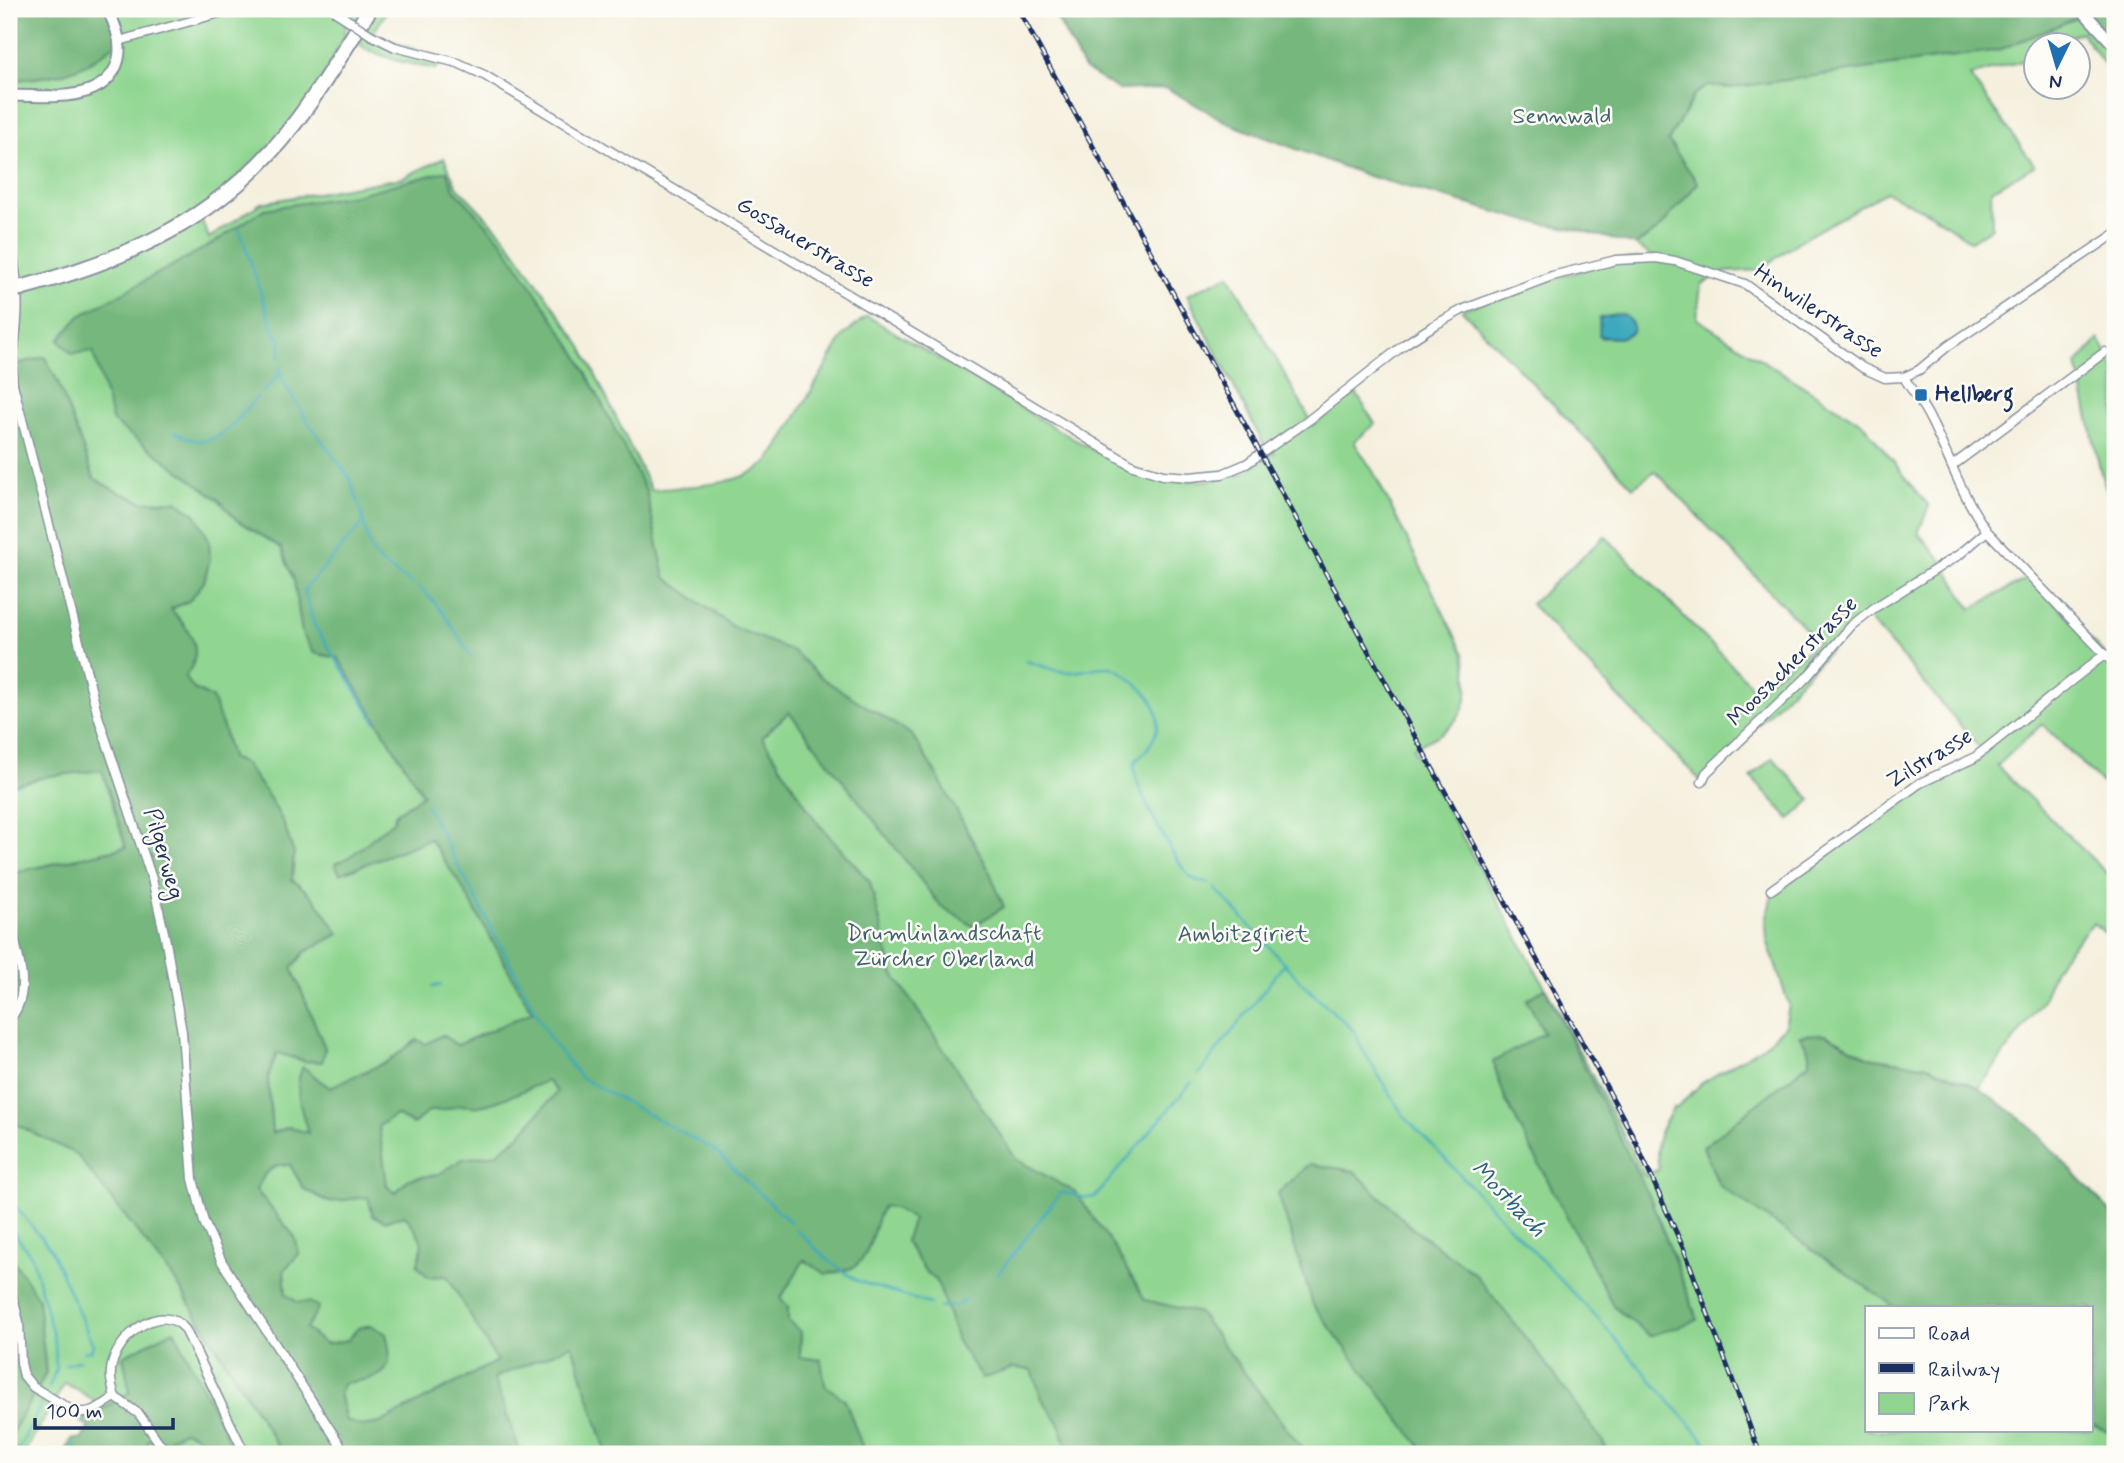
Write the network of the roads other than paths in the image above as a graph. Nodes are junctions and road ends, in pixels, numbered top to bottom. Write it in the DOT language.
graph roads {
  1 [pos="107,9"];
  2 [pos="234,9"];
  3 [pos="370,9"];
  4 [pos="2081,9"];
  5 [pos="332,10"];
  6 [pos="119,41"];
  7 [pos="2115,46"];
  8 [pos="9,96"];
  9 [pos="2115,234"];
  10 [pos="9,237"];
  11 [pos="13,290"];
  12 [pos="2105,352"];
  13 [pos="10,369"];
  14 [pos="1904,377"];
  15 [pos="1262,455"];
  16 [pos="1952,466"];
  17 [pos="1987,531"];
  18 [pos="2105,654"];
  19 [pos="2115,665"];
  20 [pos="1702,782"];
  21 [pos="1771,890"];
  22 [pos="9,921"];
  23 [pos="9,1020"];
  24 [pos="9,1282"];
  25 [pos="115,1397"];
  26 [pos="167,1454"];
  27 [pos="245,1454"];
  28 [pos="346,1454"];
  1 -- 6 [label="street"];
  2 -- 6 [label="street"];
  3 -- 11 [label="highway"];
  4 -- 7 [label="street"];
  5 -- 15 [label="street, Gossauerstrasse, bridge"];
  6 -- 8 [label="street"];
  9 -- 14 [label="street, Hinwilerstrasse"];
  10 -- 13 [label="street, Pilgerweg"];
  12 -- 16 [label="street"];
  13 -- 28 [label="street, Pilgerweg"];
  14 -- 15 [label="street, Hinwilerstrasse"];
  14 -- 16 [label="street"];
  16 -- 17 [label="street"];
  17 -- 18 [label="street"];
  17 -- 20 [label="street, Moosacherstrasse"];
  18 -- 19 [label="street"];
  18 -- 21 [label="street, Zilstrasse"];
  22 -- 23 [label="street"];
  24 -- 25 [label="street"];
  25 -- 26 [label="street"];
  25 -- 27 [label="street"];
}
